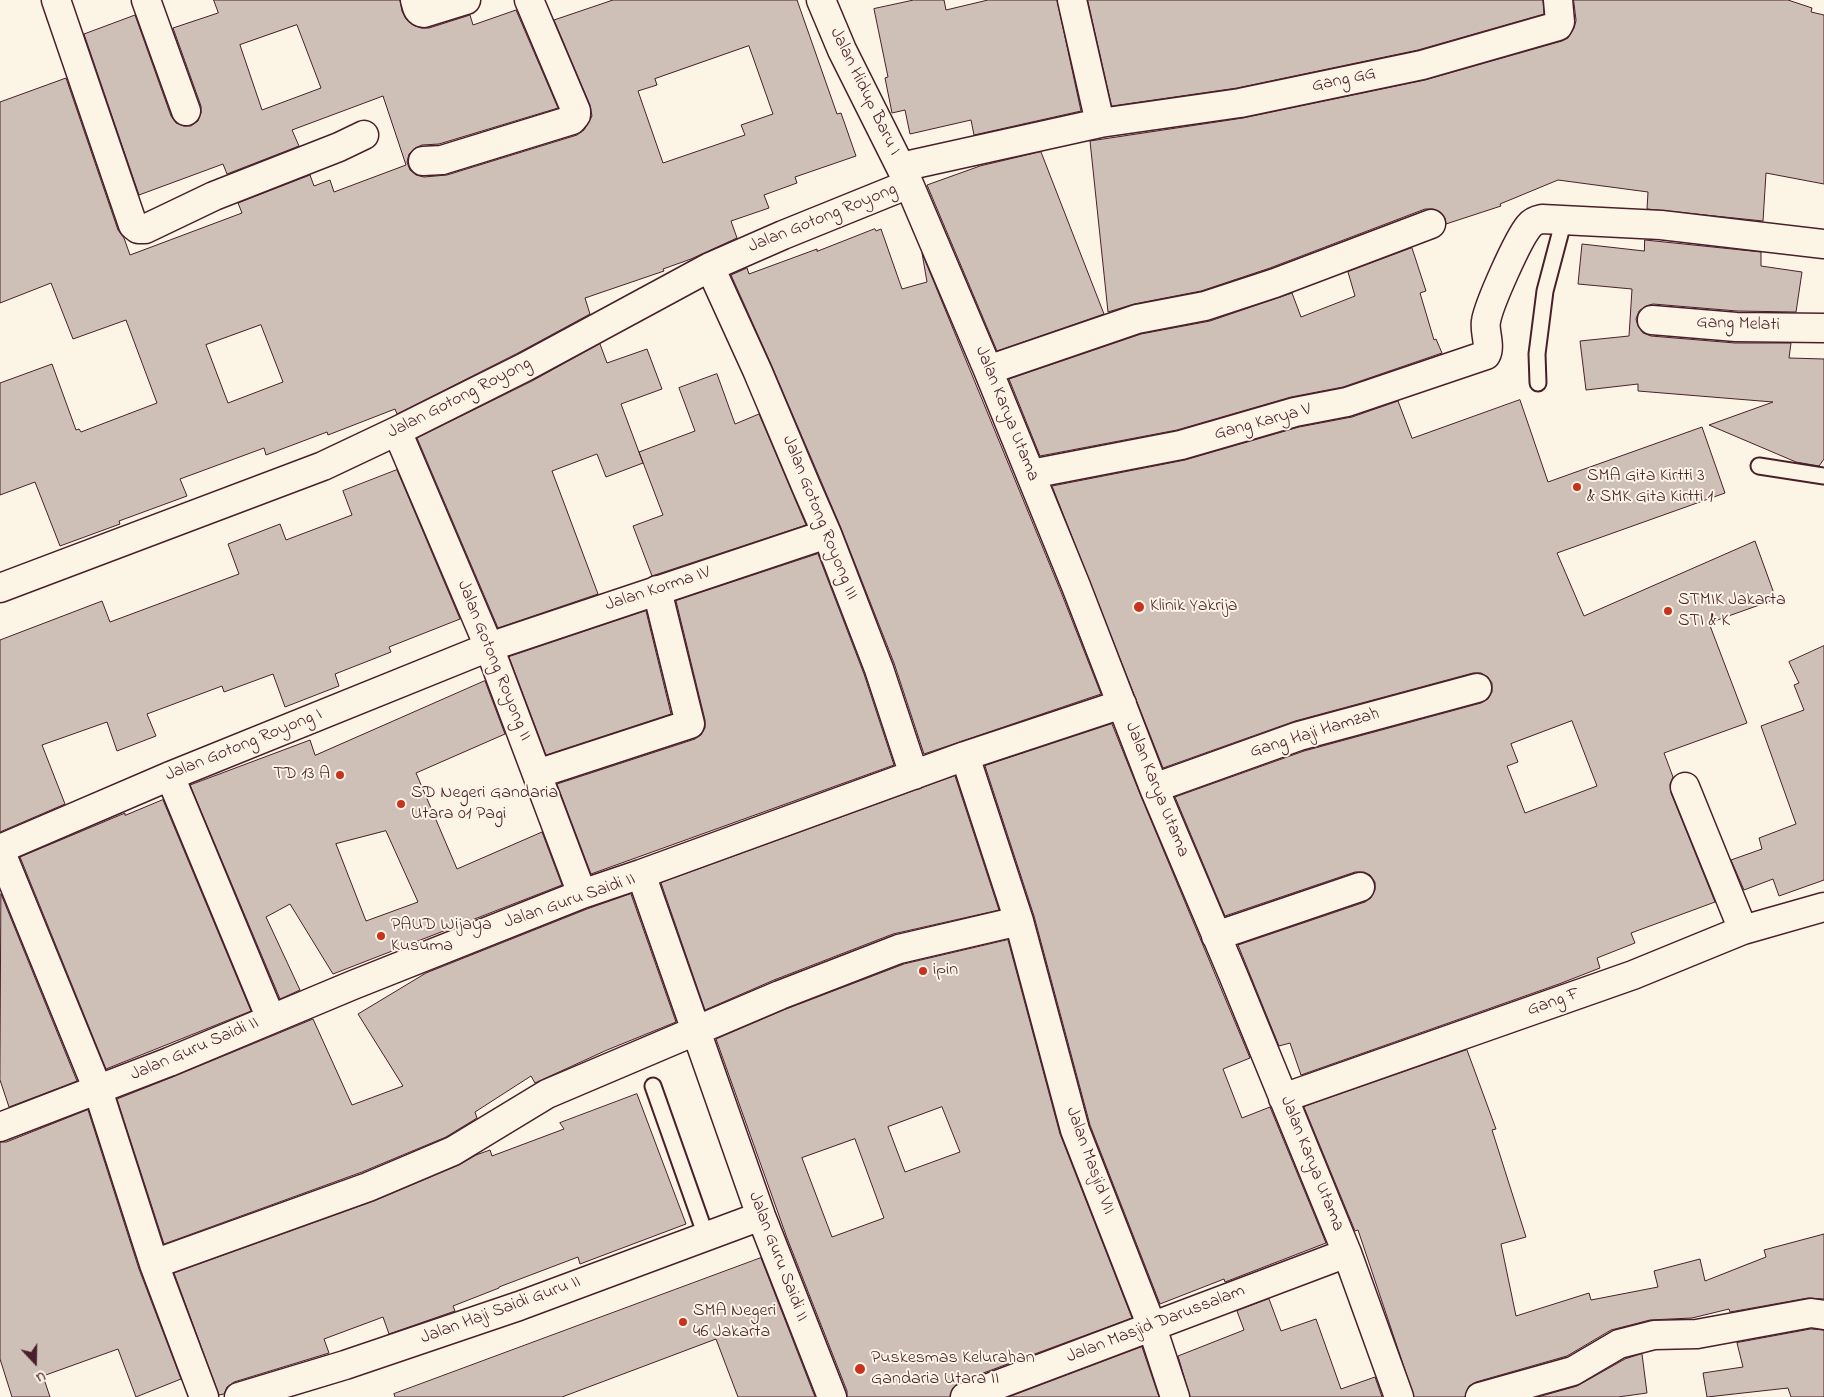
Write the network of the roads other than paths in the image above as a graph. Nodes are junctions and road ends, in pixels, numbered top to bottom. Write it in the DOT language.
graph roads {
  1 [pos="56,0"];
  2 [pos="146,0"];
  3 [pos="415,0"];
  4 [pos="466,0"];
  5 [pos="529,0"];
  6 [pos="821,0"];
  7 [pos="1072,0"];
  8 [pos="1558,0"];
  9 [pos="186,112"];
  10 [pos="1100,123"];
  11 [pos="364,135"];
  12 [pos="423,161"];
  13 [pos="905,175"];
  14 [pos="1564,219"];
  15 [pos="1431,224"];
  16 [pos="1824,244"];
  17 [pos="710,267"];
  18 [pos="1652,320"];
  19 [pos="1824,328"];
  20 [pos="988,370"];
  21 [pos="1538,383"];
  22 [pos="397,431"];
  23 [pos="1759,466"];
  24 [pos="1031,474"];
  25 [pos="1824,476"];
  26 [pos="827,534"];
  27 [pos="0,588"];
  28 [pos="657,590"];
  29 [pos="489,647"];
  30 [pos="1478,688"];
  31 [pos="1122,704"];
  32 [pos="964,756"];
  33 [pos="537,774"];
  34 [pos="914,775"];
  35 [pos="170,776"];
  36 [pos="1685,787"];
  37 [pos="1154,788"];
  38 [pos="0,850"];
  39 [pos="641,874"];
  40 [pos="1360,886"];
  41 [pos="582,894"];
  42 [pos="1824,907"];
  43 [pos="1020,920"];
  44 [pos="1743,930"];
  45 [pos="1216,936"];
  46 [pos="270,1019"];
  47 [pos="696,1030"];
  48 [pos="653,1086"];
  49 [pos="98,1090"];
  50 [pos="1283,1098"];
  51 [pos="0,1127"];
  52 [pos="761,1216"];
  53 [pos="706,1236"];
  54 [pos="1347,1253"];
  55 [pos="154,1264"];
  56 [pos="1824,1315"];
  57 [pos="1152,1327"];
  58 [pos="204,1397"];
  59 [pos="239,1397"];
  60 [pos="832,1397"];
  61 [pos="965,1397"];
  62 [pos="1175,1397"];
  63 [pos="1399,1397"];
  64 [pos="1480,1397"];
  1 -- 11 [label="street"];
  2 -- 9 [label="street"];
  3 -- 4 [label="street"];
  5 -- 12 [label="street"];
  6 -- 13 [label="street, Jalan Hidup Baru I"];
  7 -- 10 [label="street"];
  8 -- 10 [label="street, Gang GG"];
  10 -- 13 [label="street, Jalan Gotong Royong"];
  13 -- 17 [label="street, Jalan Gotong Royong"];
  13 -- 20 [label="street, Jalan Karya Utama"];
  14 -- 16 [label="street"];
  14 -- 21 [label="lane"];
  14 -- 24 [label="street, Gang Karya V"];
  15 -- 20 [label="street"];
  17 -- 22 [label="street, Jalan Gotong Royong"];
  17 -- 26 [label="street, Jalan Gotong Royong III"];
  18 -- 19 [label="street, Gang Melati"];
  20 -- 24 [label="street, Jalan Karya Utama"];
  22 -- 27 [label="street, Jalan Gotong Royong"];
  22 -- 29 [label="street, Jalan Gotong Royong II"];
  23 -- 25 [label="lane"];
  24 -- 31 [label="street, Jalan Karya Utama"];
  26 -- 28 [label="street, Jalan Korma IV"];
  26 -- 34 [label="street, Jalan Gotong Royong III"];
  28 -- 29 [label="street, Jalan Korma IV"];
  28 -- 33 [label="street"];
  29 -- 33 [label="street, Jalan Gotong Royong II"];
  29 -- 35 [label="street, Jalan Gotong Royong I"];
  30 -- 37 [label="street, Gang Haji Hamzah"];
  31 -- 32 [label="street"];
  31 -- 37 [label="street, Jalan Karya Utama"];
  32 -- 34 [label="street"];
  32 -- 43 [label="street, Jalan Masjid VII"];
  33 -- 41 [label="street, Jalan Gotong Royong II"];
  34 -- 39 [label="street"];
  35 -- 38 [label="street, Jalan Gotong Royong I"];
  35 -- 46 [label="street"];
  36 -- 44 [label="street"];
  37 -- 45 [label="street, Jalan Karya Utama"];
  38 -- 49 [label="street"];
  39 -- 41 [label="street, Jalan Guru Saidi II"];
  39 -- 47 [label="street, Jalan Guru Saidi II"];
  40 -- 45 [label="street"];
  41 -- 46 [label="street, Jalan Guru Saidi II"];
  42 -- 44 [label="street, Gang F"];
  43 -- 47 [label="street"];
  43 -- 57 [label="street, Jalan Masjid VII"];
  44 -- 50 [label="street, Gang F"];
  45 -- 50 [label="street, Jalan Karya Utama"];
  46 -- 49 [label="street, Jalan Guru Saidi II"];
  47 -- 52 [label="street, Jalan Guru Saidi II"];
  47 -- 55 [label="street"];
  48 -- 53 [label="lane"];
  49 -- 51 [label="street, Jalan Guru Saidi II"];
  49 -- 55 [label="street"];
  50 -- 54 [label="street, Jalan Karya Utama"];
  52 -- 53 [label="street, Jalan Haji Saidi Guru II"];
  52 -- 60 [label="street, Jalan Guru Saidi II"];
  53 -- 59 [label="street, Jalan Haji Saidi Guru II"];
  54 -- 57 [label="street, Jalan Masjid Darussalam"];
  54 -- 63 [label="street, Jalan Karya Utama"];
  55 -- 58 [label="street"];
  56 -- 64 [label="street"];
  57 -- 61 [label="street, Jalan Masjid Darussalam"];
  57 -- 62 [label="street, Jalan Masjid VII"];
}
